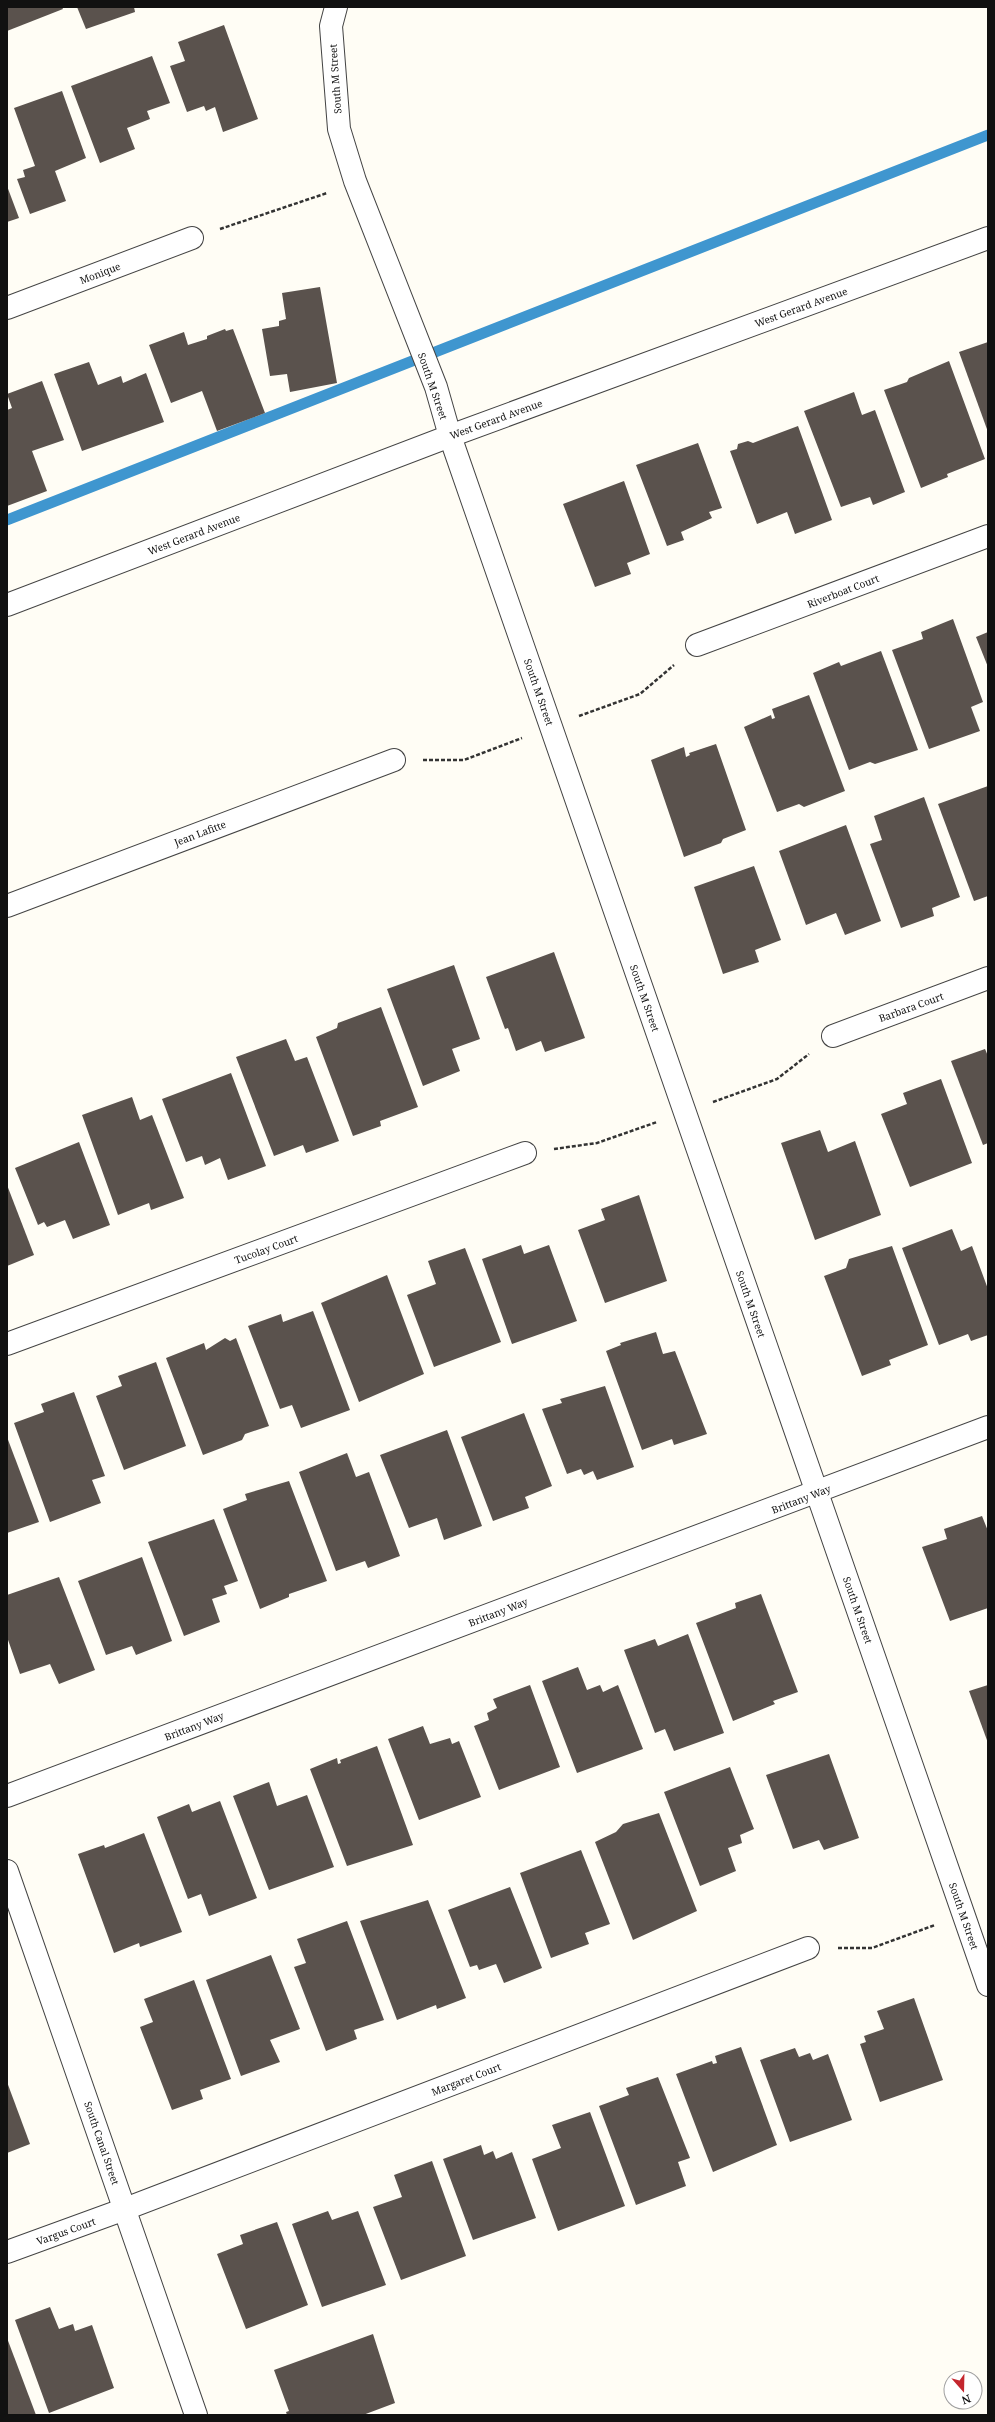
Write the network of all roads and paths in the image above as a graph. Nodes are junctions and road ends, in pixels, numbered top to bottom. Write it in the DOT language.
graph roads {
  1 [pos="336,7"];
  2 [pos="355,181"];
  3 [pos="192,238"];
  4 [pos="988,238"];
  5 [pos="7,308"];
  6 [pos="450,436"];
  7 [pos="988,536"];
  8 [pos="7,605"];
  9 [pos="697,645"];
  10 [pos="394,760"];
  11 [pos="7,906"];
  12 [pos="988,978"];
  13 [pos="833,1036"];
  14 [pos="526,1153"];
  15 [pos="7,1344"];
  16 [pos="988,1427"];
  17 [pos="817,1493"];
  18 [pos="7,1796"];
  19 [pos="7,1871"];
  20 [pos="964,1914"];
  21 [pos="808,1948"];
  22 [pos="988,1985"];
  23 [pos="125,2209"];
  24 [pos="7,2252"];
  25 [pos="196,2415"];
  1 -- 2 [label="street, South M Street"];
  2 -- 3 [label="path"];
  2 -- 6 [label="street, South M Street"];
  3 -- 5 [label="street, Monique"];
  4 -- 6 [label="street, West Gerard Avenue"];
  6 -- 8 [label="street, West Gerard Avenue"];
  6 -- 17 [label="street, South M Street"];
  7 -- 9 [label="street, Riverboat Court"];
  10 -- 11 [label="street, Jean Lafitte"];
  12 -- 13 [label="street, Barbara Court"];
  14 -- 15 [label="street, Tucolay Court"];
  16 -- 17 [label="street, Brittany Way"];
  17 -- 18 [label="street, Brittany Way"];
  17 -- 20 [label="street, South M Street"];
  19 -- 23 [label="street, South Canal Street"];
  20 -- 21 [label="path"];
  20 -- 22 [label="street, South M Street"];
  21 -- 23 [label="street, Margaret Court"];
  23 -- 24 [label="street, Vargus Court"];
  23 -- 25 [label="street, South Canal Street"];
}
